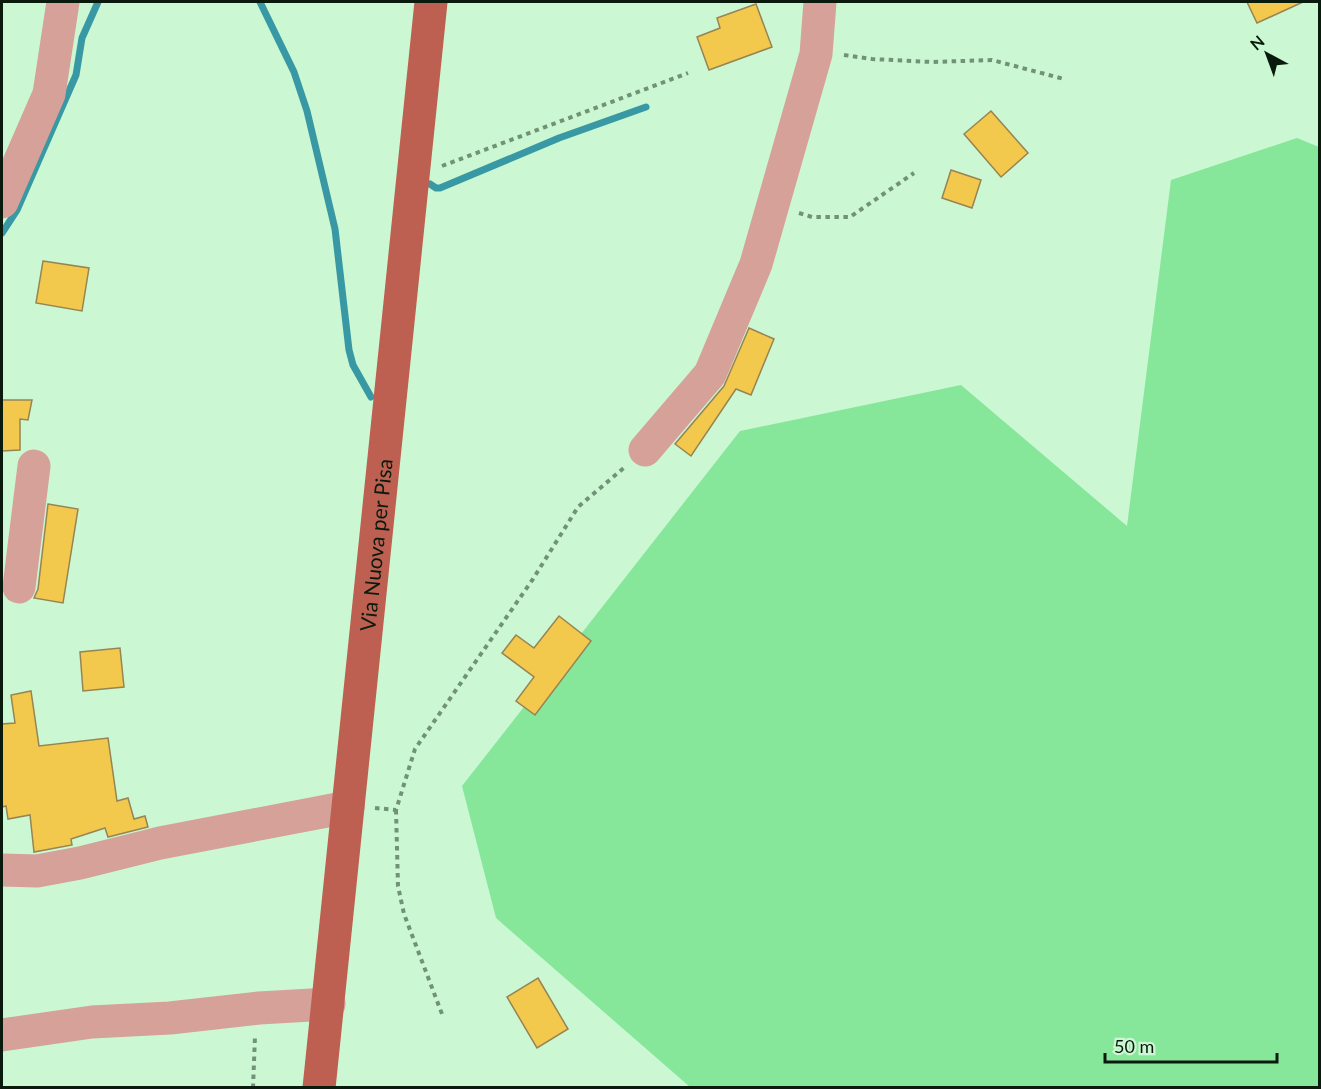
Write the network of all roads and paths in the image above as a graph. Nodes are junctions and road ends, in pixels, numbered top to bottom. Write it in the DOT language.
graph roads {
  1 [pos="63,2"];
  2 [pos="431,2"];
  3 [pos="820,2"];
  4 [pos="816,50"];
  5 [pos="688,73"];
  6 [pos="1064,79"];
  7 [pos="914,173"];
  8 [pos="414,177"];
  9 [pos="2,202"];
  10 [pos="772,205"];
  11 [pos="645,450"];
  12 [pos="34,466"];
  13 [pos="13,540"];
  14 [pos="20,587"];
  15 [pos="348,807"];
  16 [pos="396,810"];
  17 [pos="2,870"];
  18 [pos="328,1004"];
  19 [pos="259,1008"];
  20 [pos="442,1014"];
  21 [pos="2,1035"];
  22 [pos="253,1088"];
  23 [pos="319,1088"];
  1 -- 9 [label="street"];
  2 -- 8 [label="main road, Via Nuova per Pisa"];
  3 -- 4 [label="street"];
  4 -- 6 [label="path"];
  4 -- 10 [label="street"];
  5 -- 8 [label="path"];
  7 -- 10 [label="path"];
  8 -- 15 [label="main road, Via Nuova per Pisa"];
  10 -- 11 [label="street"];
  11 -- 16 [label="path"];
  12 -- 13 [label="street"];
  13 -- 14 [label="street"];
  15 -- 16 [label="path"];
  15 -- 17 [label="street"];
  15 -- 18 [label="main road, Via Nuova per Pisa"];
  16 -- 20 [label="path"];
  18 -- 19 [label="street"];
  18 -- 23 [label="main road, Via Nuova per Pisa"];
  19 -- 21 [label="street"];
  19 -- 22 [label="path"];
}
